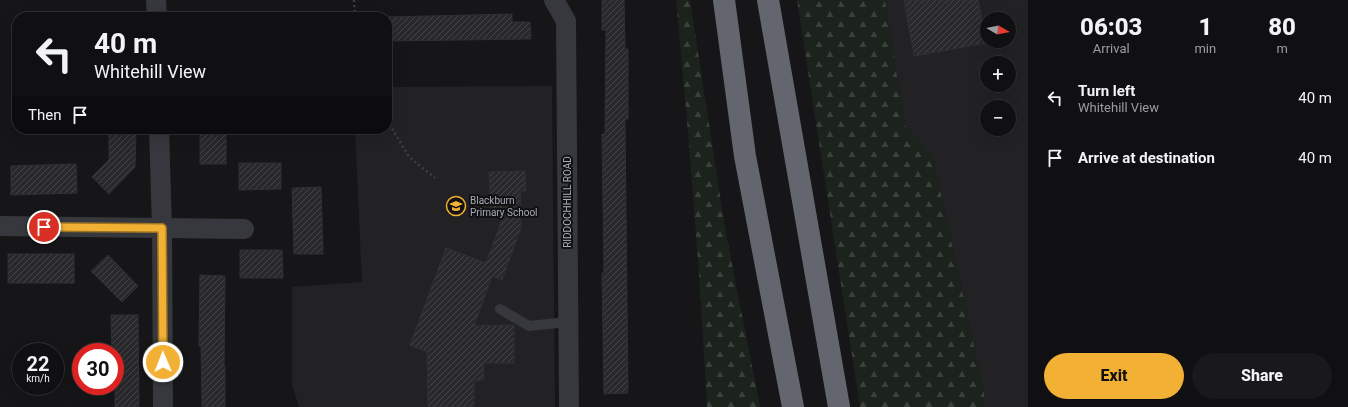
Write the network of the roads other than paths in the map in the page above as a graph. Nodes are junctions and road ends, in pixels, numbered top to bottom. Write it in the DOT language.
graph roads {
  1 [pos="156,0"];
  2 [pos="554,0"];
  3 [pos="724,0"];
  4 [pos="768,0"];
  5 [pos="156,12"];
  6 [pos="159,134"];
  7 [pos="0,226"];
  8 [pos="162,228"];
  9 [pos="244,229"];
  10 [pos="500,309"];
  11 [pos="568,322"];
  12 [pos="163,407"];
  13 [pos="569,407"];
  14 [pos="793,407"];
  15 [pos="839,407"];
  1 -- 5 [label="street"];
  2 -- 11 [label="street, RIDDOCHHILL ROAD"];
  3 -- 14 [label="highway"];
  4 -- 15 [label="highway"];
  6 -- 8 [label="street"];
  7 -- 8 [label="street"];
  8 -- 9 [label="street"];
  8 -- 12 [label="street"];
  10 -- 11 [label="lane"];
  11 -- 13 [label="street, RIDDOCHHILL ROAD"];
}
